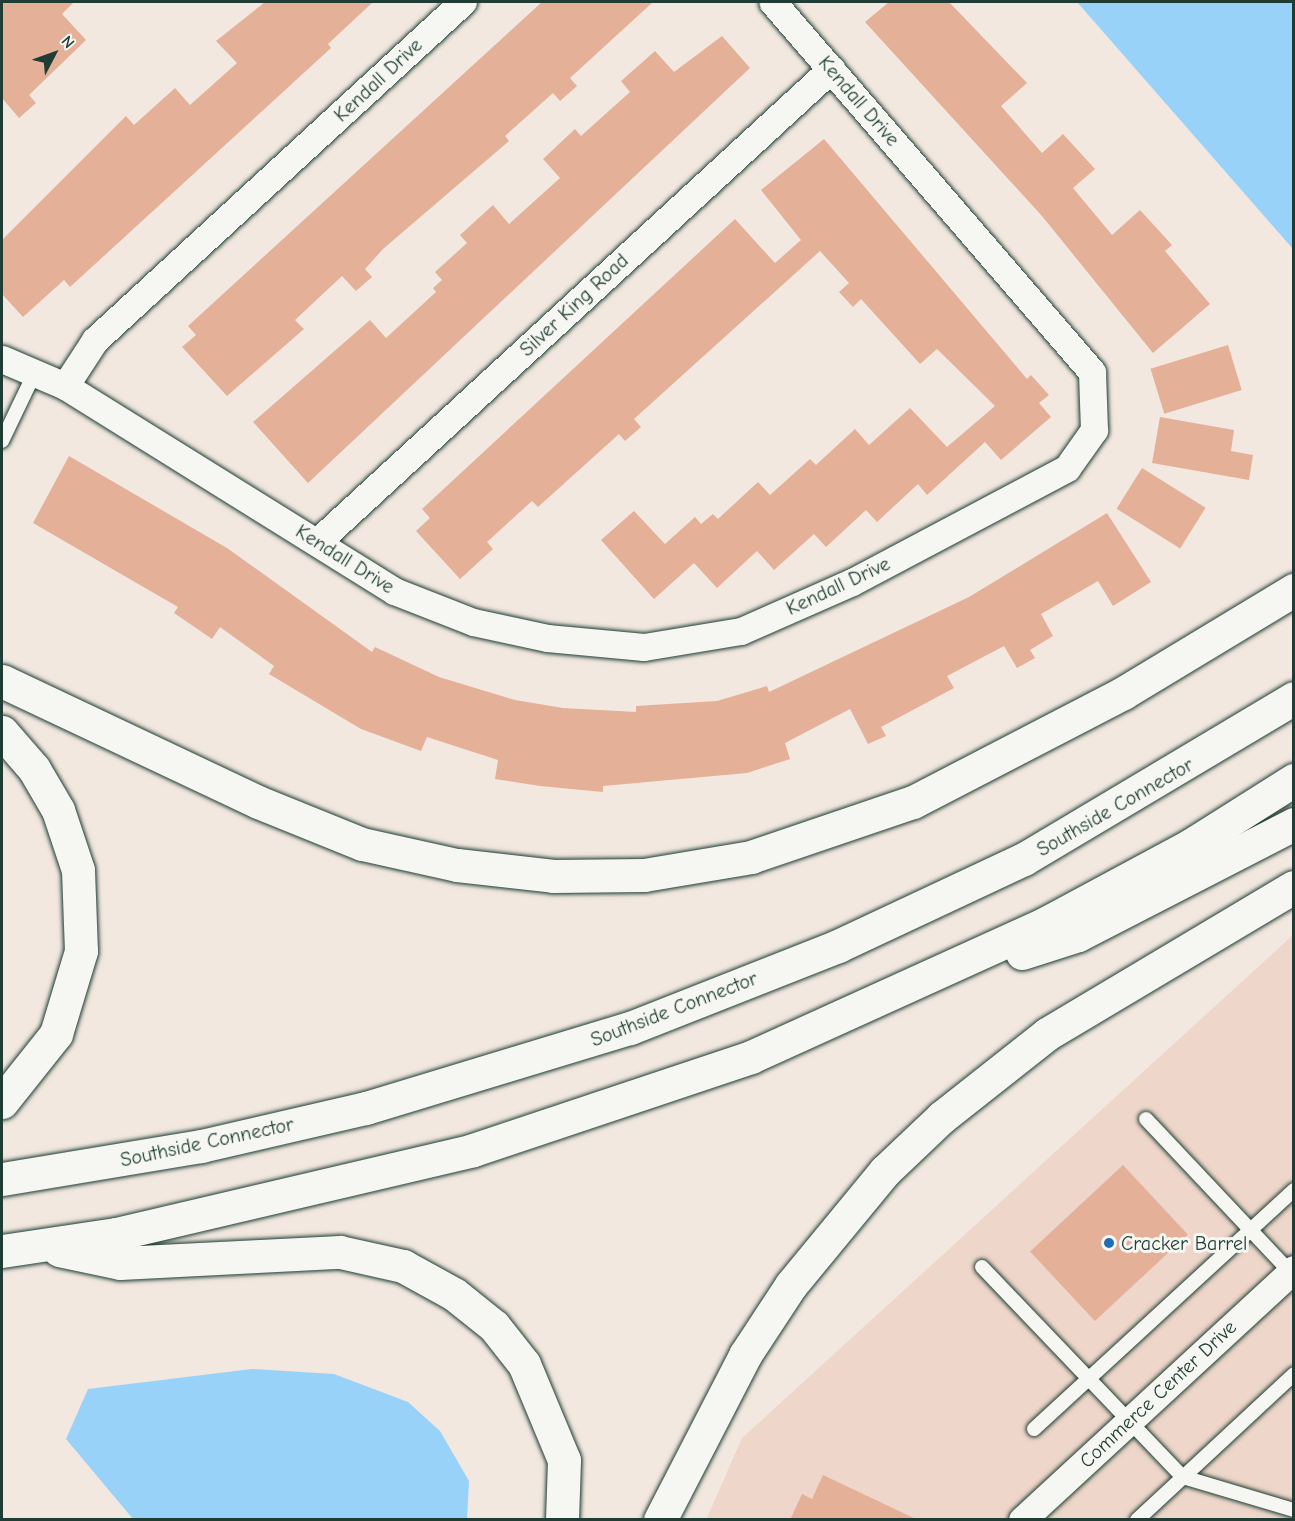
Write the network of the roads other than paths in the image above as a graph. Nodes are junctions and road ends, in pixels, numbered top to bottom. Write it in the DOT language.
graph roads {
  1 [pos="463,2"];
  2 [pos="773,2"];
  3 [pos="831,69"];
  4 [pos="15,362"];
  5 [pos="65,386"];
  6 [pos="2,441"];
  7 [pos="317,542"];
  8 [pos="1293,590"];
  9 [pos="1293,675"];
  10 [pos="2,681"];
  11 [pos="1293,698"];
  12 [pos="2,732"];
  13 [pos="1293,780"];
  14 [pos="1293,824"];
  15 [pos="1293,887"];
  16 [pos="931,903"];
  17 [pos="906,990"];
  18 [pos="2,1102"];
  19 [pos="1146,1119"];
  20 [pos="2,1179"];
  21 [pos="1293,1190"];
  22 [pos="1250,1230"];
  23 [pos="40,1246"];
  24 [pos="2,1251"];
  25 [pos="982,1266"];
  26 [pos="1292,1270"];
  27 [pos="1293,1374"];
  28 [pos="1087,1381"];
  29 [pos="1126,1424"];
  30 [pos="1034,1429"];
  31 [pos="1183,1477"];
  32 [pos="1293,1510"];
  33 [pos="562,1520"];
  34 [pos="660,1520"];
  35 [pos="1022,1520"];
  36 [pos="1137,1520"];
  1 -- 5 [label="street, Kendall Drive"];
  2 -- 3 [label="street, Kendall Drive"];
  3 -- 7 [label="street, Silver King Road"];
  3 -- 7 [label="street, Kendall Drive"];
  4 -- 5 [label="street, Kendall Drive"];
  4 -- 6 [label="lane"];
  5 -- 7 [label="street, Kendall Drive"];
  8 -- 10 [label="main road"];
  9 -- 16 [label="main road"];
  11 -- 16 [label="main road, Southside Connector"];
  12 -- 18 [label="main road"];
  13 -- 17 [label="main road"];
  14 -- 17 [label="main road"];
  15 -- 34 [label="main road"];
  16 -- 20 [label="main road, Southside Connector"];
  17 -- 23 [label="main road"];
  19 -- 22 [label="lane"];
  21 -- 22 [label="lane"];
  22 -- 26 [label="lane"];
  22 -- 28 [label="lane"];
  23 -- 24 [label="main road"];
  23 -- 33 [label="main road"];
  25 -- 28 [label="lane"];
  26 -- 29 [label="street, Commerce Center Drive"];
  27 -- 31 [label="lane"];
  28 -- 29 [label="lane"];
  28 -- 30 [label="lane"];
  29 -- 31 [label="lane"];
  29 -- 35 [label="street, Commerce Center Drive"];
  31 -- 32 [label="lane"];
  31 -- 36 [label="lane"];
}
